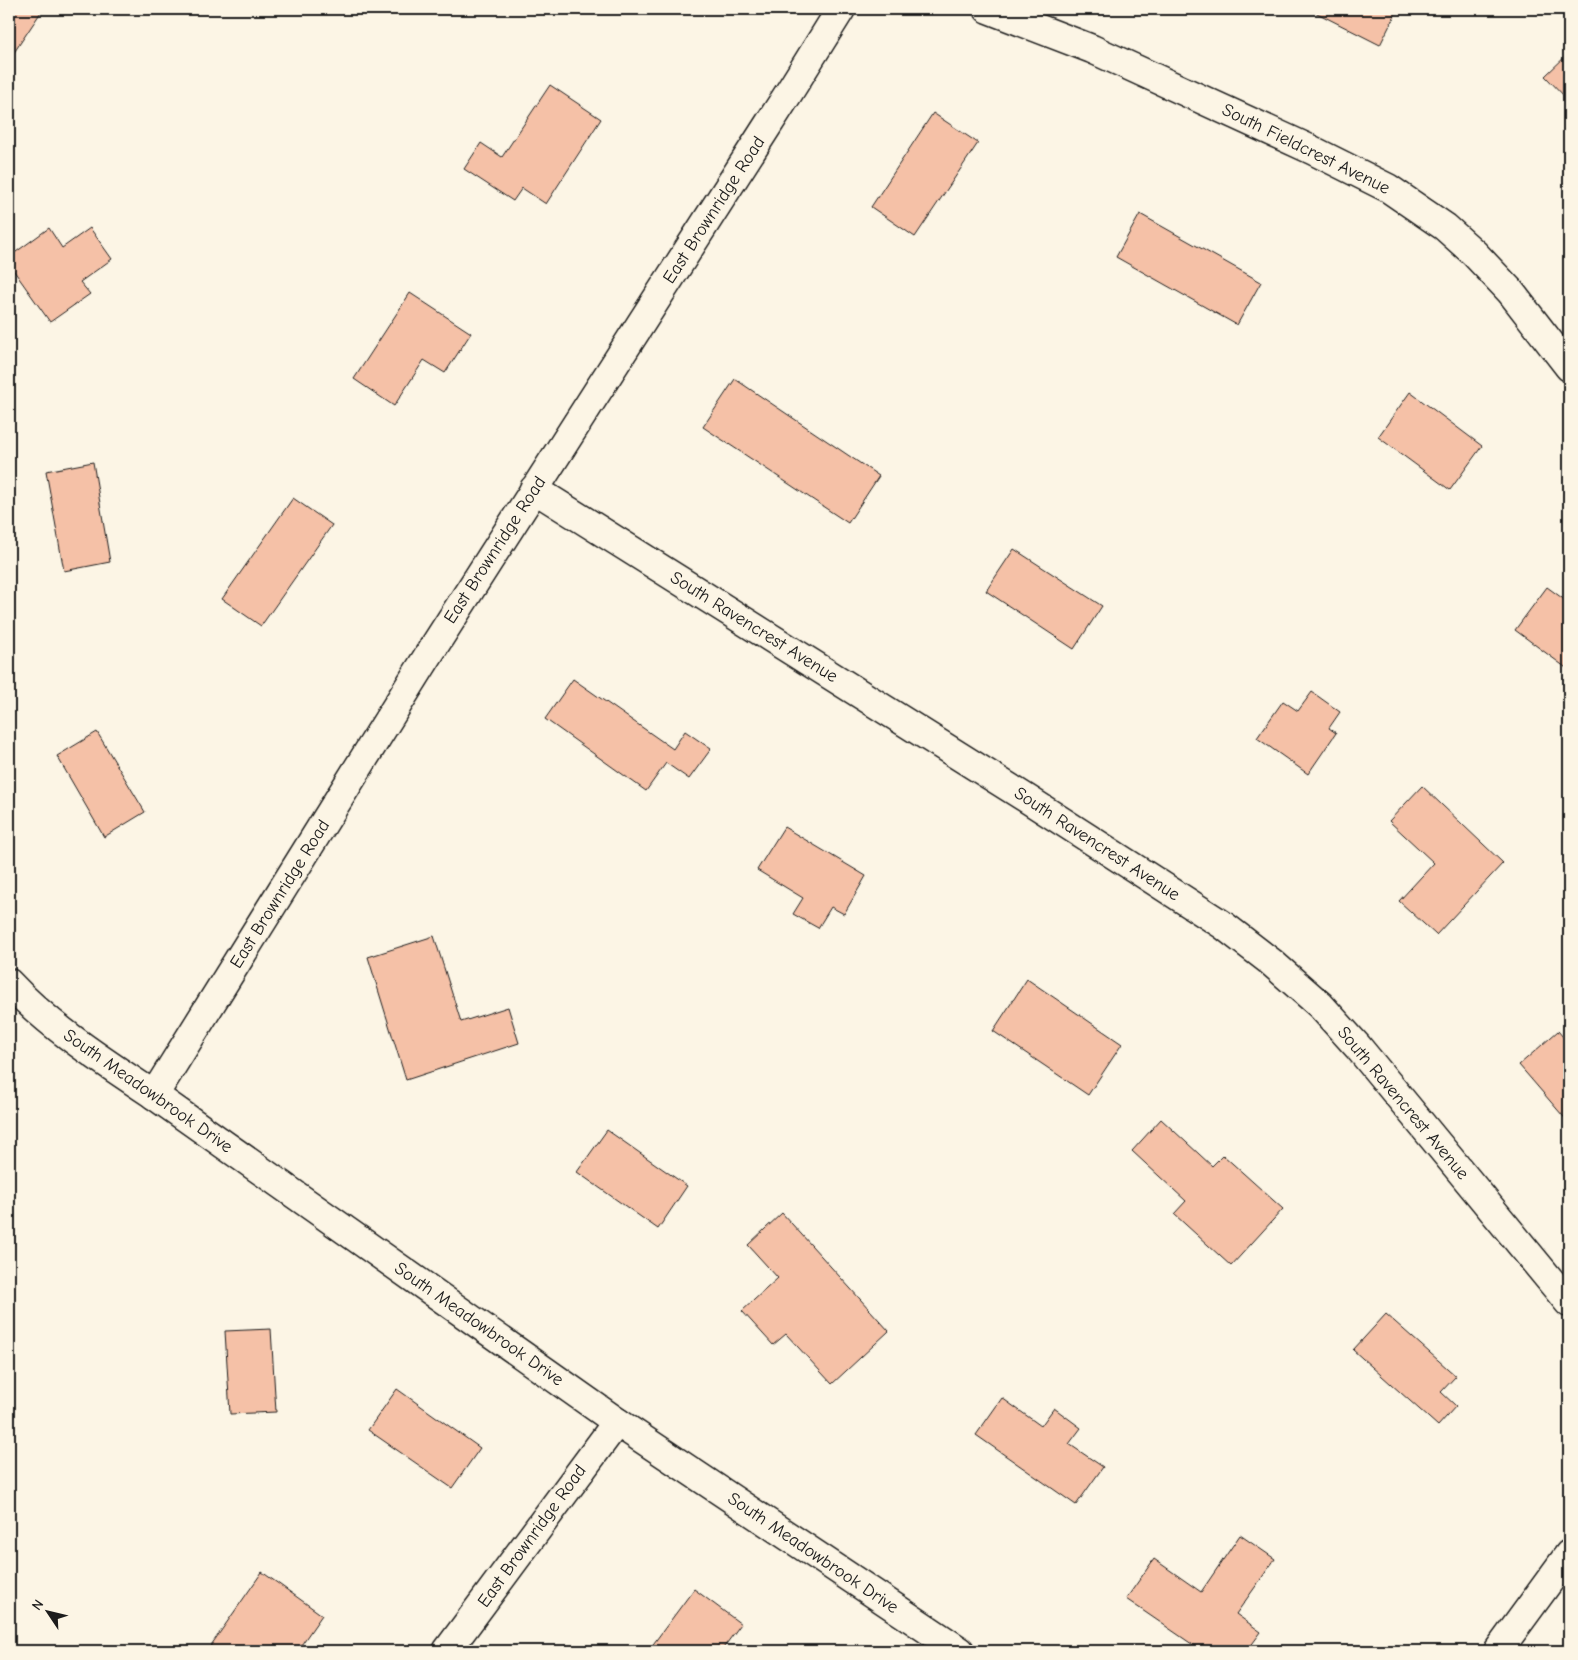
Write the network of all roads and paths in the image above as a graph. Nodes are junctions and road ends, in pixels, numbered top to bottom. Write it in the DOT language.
graph roads {
  1 [pos="841,9"];
  2 [pos="988,9"];
  3 [pos="1569,367"];
  4 [pos="534,489"];
  5 [pos="9,983"];
  6 [pos="154,1095"];
  7 [pos="1569,1303"];
  8 [pos="617,1422"];
  9 [pos="1569,1554"];
  10 [pos="447,1651"];
  11 [pos="960,1651"];
  12 [pos="1498,1651"];
  1 -- 4 [label="street, East Brownridge Road"];
  2 -- 3 [label="street, South Fieldcrest Avenue"];
  4 -- 6 [label="street, East Brownridge Road"];
  4 -- 7 [label="street, South Ravencrest Avenue"];
  5 -- 6 [label="street, South Meadowbrook Drive"];
  6 -- 8 [label="street, South Meadowbrook Drive"];
  8 -- 10 [label="street, East Brownridge Road"];
  8 -- 11 [label="street, South Meadowbrook Drive"];
  9 -- 12 [label="street"];
}
